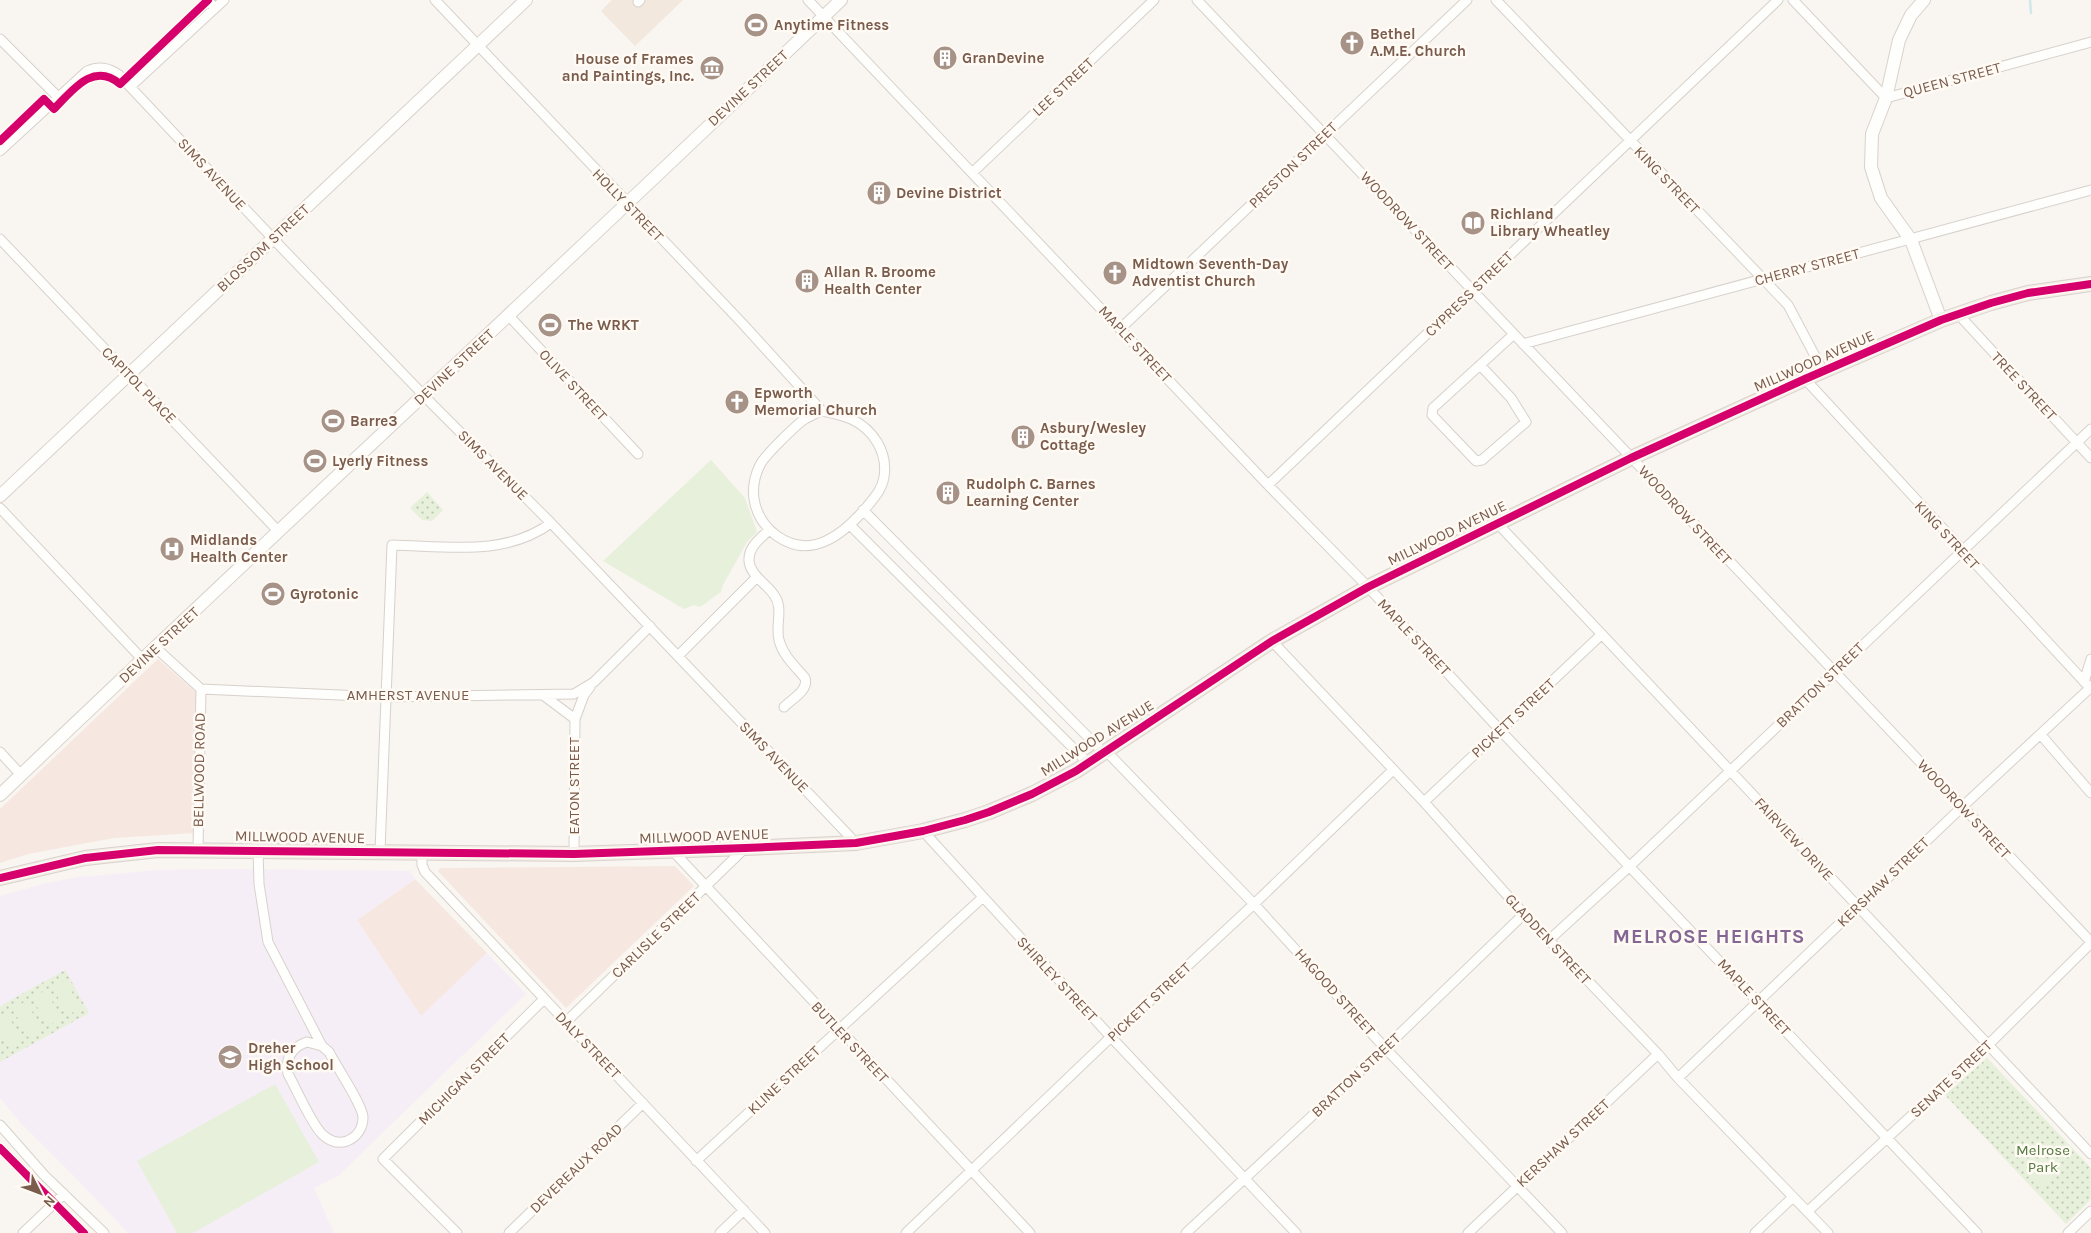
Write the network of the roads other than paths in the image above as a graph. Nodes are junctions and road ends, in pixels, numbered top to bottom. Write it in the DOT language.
graph roads {
  1 [pos="207,0"];
  2 [pos="224,0"];
  3 [pos="435,0"];
  4 [pos="526,0"];
  5 [pos="808,0"];
  6 [pos="841,0"];
  7 [pos="1154,0"];
  8 [pos="1197,0"];
  9 [pos="1466,0"];
  10 [pos="1496,0"];
  11 [pos="1778,0"];
  12 [pos="1792,0"];
  13 [pos="1924,0"];
  14 [pos="215,8"];
  15 [pos="824,16"];
  16 [pos="0,39"];
  17 [pos="2091,42"];
  18 [pos="478,45"];
  19 [pos="131,86"];
  20 [pos="58,96"];
  21 [pos="1886,98"];
  22 [pos="1325,135"];
  23 [pos="1630,141"];
  24 [pos="0,151"];
  25 [pos="972,173"];
  26 [pos="2091,190"];
  27 [pos="626,204"];
  28 [pos="273,238"];
  29 [pos="0,239"];
  30 [pos="1911,240"];
  31 [pos="1764,279"];
  32 [pos="2091,284"];
  33 [pos="1473,290"];
  34 [pos="1958,314"];
  35 [pos="509,316"];
  36 [pos="1941,320"];
  37 [pos="1120,329"];
  38 [pos="1514,334"];
  39 [pos="1523,344"];
  40 [pos="1480,365"];
  41 [pos="1823,371"];
  42 [pos="129,374"];
  43 [pos="1805,378"];
  44 [pos="423,394"];
  45 [pos="822,411"];
  46 [pos="2091,430"];
  47 [pos="2077,443"];
  48 [pos="638,454"];
  49 [pos="1631,458"];
  50 [pos="2091,458"];
  51 [pos="1268,485"];
  52 [pos="0,496"];
  53 [pos="0,508"];
  54 [pos="863,510"];
  55 [pos="551,523"];
  56 [pos="1498,524"];
  57 [pos="850,525"];
  58 [pos="769,530"];
  59 [pos="279,532"];
  60 [pos="1962,551"];
  61 [pos="757,577"];
  62 [pos="1368,586"];
  63 [pos="650,626"];
  64 [pos="1602,634"];
  65 [pos="1272,642"];
  66 [pos="156,648"];
  67 [pos="678,656"];
  68 [pos="2091,659"];
  69 [pos="143,660"];
  70 [pos="1834,672"];
  71 [pos="2088,673"];
  72 [pos="594,682"];
  73 [pos="2088,686"];
  74 [pos="201,689"];
  75 [pos="542,695"];
  76 [pos="385,697"];
  77 [pos="784,707"];
  78 [pos="575,719"];
  79 [pos="1500,730"];
  80 [pos="2041,735"];
  81 [pos="0,752"];
  82 [pos="1106,752"];
  83 [pos="1088,763"];
  84 [pos="1393,770"];
  85 [pos="1730,771"];
  86 [pos="21,775"];
  87 [pos="2091,793"];
  88 [pos="0,795"];
  89 [pos="1424,802"];
  90 [pos="1962,806"];
  91 [pos="923,831"];
  92 [pos="856,843"];
  93 [pos="745,848"];
  94 [pos="198,850"];
  95 [pos="258,850"];
  96 [pos="672,850"];
  97 [pos="380,851"];
  98 [pos="422,853"];
  99 [pos="574,854"];
  100 [pos="1630,866"];
  101 [pos="0,878"];
  102 [pos="705,886"];
  103 [pos="982,898"];
  104 [pos="1254,904"];
  105 [pos="1858,906"];
  106 [pos="1524,914"];
  107 [pos="1548,940"];
  108 [pos="2091,943"];
  109 [pos="544,999"];
  110 [pos="1758,1001"];
  111 [pos="567,1021"];
  112 [pos="838,1029"];
  113 [pos="1111,1037"];
  114 [pos="1988,1045"];
  115 [pos="322,1046"];
  116 [pos="1385,1048"];
  117 [pos="1658,1054"];
  118 [pos="1678,1078"];
  119 [pos="643,1103"];
  120 [pos="0,1125"];
  121 [pos="1887,1138"];
  122 [pos="2091,1154"];
  123 [pos="696,1161"];
  124 [pos="971,1171"];
  125 [pos="1243,1178"];
  126 [pos="1518,1185"];
  127 [pos="64,1194"];
  128 [pos="1793,1197"];
  129 [pos="744,1210"];
  130 [pos="1808,1211"];
  131 [pos="2091,1211"];
  132 [pos="23,1233"];
  133 [pos="104,1233"];
  134 [pos="457,1233"];
  135 [pos="509,1233"];
  136 [pos="720,1233"];
  137 [pos="765,1233"];
  138 [pos="906,1233"];
  139 [pos="1030,1233"];
  140 [pos="1186,1233"];
  141 [pos="1296,1233"];
  142 [pos="1468,1233"];
  143 [pos="1562,1233"];
  144 [pos="1755,1233"];
  145 [pos="1828,1233"];
  146 [pos="1978,1233"];
  147 [pos="2068,1233"];
  1 -- 14 [label="street"];
  2 -- 14 [label="street"];
  3 -- 18 [label="street, HOLLY STREET"];
  4 -- 18 [label="main road, BLOSSOM STREET"];
  5 -- 15 [label="street, MAPLE STREET"];
  6 -- 15 [label="main road, DEVINE STREET"];
  7 -- 25 [label="street, LEE STREET"];
  8 -- 22 [label="street, WOODROW STREET"];
  9 -- 22 [label="street, PRESTON STREET"];
  10 -- 23 [label="street, KING STREET"];
  11 -- 23 [label="street, CYPRESS STREET"];
  12 -- 21 [label="street, QUEEN STREET"];
  13 -- 21 [label="main road"];
  14 -- 19 [label="street"];
  15 -- 25 [label="street, MAPLE STREET"];
  15 -- 27 [label="main road, DEVINE STREET"];
  16 -- 20 [label="street"];
  17 -- 21 [label="street, QUEEN STREET"];
  18 -- 27 [label="street, HOLLY STREET"];
  18 -- 28 [label="main road, BLOSSOM STREET"];
  19 -- 20 [label="street, SIMS AVENUE"];
  19 -- 28 [label="street, SIMS AVENUE"];
  20 -- 24 [label="street, SIMS AVENUE"];
  21 -- 30 [label="main road"];
  22 -- 33 [label="street, WOODROW STREET"];
  22 -- 37 [label="street, PRESTON STREET"];
  23 -- 31 [label="street, KING STREET"];
  23 -- 33 [label="street, CYPRESS STREET"];
  25 -- 37 [label="street, MAPLE STREET"];
  26 -- 30 [label="street, CHERRY STREET"];
  27 -- 35 [label="main road, DEVINE STREET"];
  27 -- 45 [label="street, HOLLY STREET"];
  28 -- 42 [label="main road, BLOSSOM STREET"];
  28 -- 44 [label="street, SIMS AVENUE"];
  29 -- 42 [label="street, CAPITOL PLACE"];
  30 -- 31 [label="street, CHERRY STREET"];
  30 -- 36 [label="main road"];
  31 -- 39 [label="street, CHERRY STREET"];
  31 -- 41 [label="street, KING STREET"];
  32 -- 34 [label="main road, MILLWOOD AVENUE"];
  33 -- 38 [label="street, WOODROW STREET"];
  33 -- 51 [label="street, CYPRESS STREET"];
  34 -- 36 [label="main road, MILLWOOD AVENUE"];
  34 -- 47 [label="street, TREE STREET"];
  35 -- 44 [label="main road, DEVINE STREET"];
  35 -- 48 [label="street, OLIVE STREET"];
  36 -- 41 [label="main road, MILLWOOD AVENUE"];
  37 -- 51 [label="street, MAPLE STREET"];
  38 -- 39 [label="street, WOODROW STREET"];
  38 -- 40 [label="street"];
  39 -- 49 [label="street, WOODROW STREET"];
  40 -- 40 [label="street"];
  41 -- 43 [label="main road, MILLWOOD AVENUE"];
  42 -- 52 [label="main road, BLOSSOM STREET"];
  42 -- 59 [label="street, CAPITOL PLACE"];
  43 -- 49 [label="main road, MILLWOOD AVENUE"];
  43 -- 60 [label="street, KING STREET"];
  44 -- 55 [label="street, SIMS AVENUE"];
  44 -- 59 [label="main road, DEVINE STREET"];
  45 -- 54 [label="street"];
  45 -- 58 [label="street"];
  46 -- 47 [label="street, BRATTON STREET"];
  47 -- 50 [label="street, TREE STREET"];
  47 -- 60 [label="street, BRATTON STREET"];
  49 -- 56 [label="main road, MILLWOOD AVENUE"];
  49 -- 70 [label="street, WOODROW STREET"];
  51 -- 62 [label="street, MAPLE STREET"];
  53 -- 69 [label="street"];
  54 -- 57 [label="street"];
  54 -- 82 [label="street, HAGOOD STREET"];
  55 -- 63 [label="street, SIMS AVENUE"];
  55 -- 76 [label="street"];
  56 -- 62 [label="main road, MILLWOOD AVENUE"];
  56 -- 64 [label="street, FAIRVIEW DRIVE"];
  57 -- 58 [label="street"];
  57 -- 83 [label="street"];
  58 -- 61 [label="street"];
  59 -- 66 [label="main road, DEVINE STREET"];
  60 -- 70 [label="street, BRATTON STREET"];
  60 -- 73 [label="street, KING STREET"];
  61 -- 67 [label="street"];
  61 -- 77 [label="street"];
  62 -- 65 [label="main road, MILLWOOD AVENUE"];
  62 -- 79 [label="street, MAPLE STREET"];
  63 -- 67 [label="street, SIMS AVENUE"];
  63 -- 72 [label="street, AMHERST AVENUE"];
  64 -- 79 [label="street, PICKETT STREET"];
  64 -- 85 [label="street, FAIRVIEW DRIVE"];
  65 -- 82 [label="main road, MILLWOOD AVENUE"];
  65 -- 84 [label="street, GLADDEN STREET"];
  66 -- 69 [label="main road, DEVINE STREET"];
  66 -- 74 [label="street"];
  67 -- 92 [label="street, SIMS AVENUE"];
  68 -- 71 [label="street"];
  69 -- 86 [label="main road, DEVINE STREET"];
  70 -- 85 [label="street, BRATTON STREET"];
  70 -- 90 [label="street, WOODROW STREET"];
  71 -- 73 [label="street"];
  72 -- 75 [label="street, AMHERST AVENUE"];
  72 -- 78 [label="street"];
  73 -- 80 [label="street, KERSHAW STREET"];
  74 -- 76 [label="street, AMHERST AVENUE"];
  74 -- 94 [label="street, BELLWOOD ROAD"];
  75 -- 76 [label="street, AMHERST AVENUE"];
  75 -- 78 [label="street"];
  76 -- 97 [label="street"];
  78 -- 99 [label="street, EATON STREET"];
  79 -- 89 [label="street, PICKETT STREET"];
  79 -- 100 [label="street, MAPLE STREET"];
  80 -- 87 [label="street"];
  80 -- 90 [label="street, KERSHAW STREET"];
  81 -- 86 [label="street"];
  82 -- 83 [label="main road, MILLWOOD AVENUE"];
  82 -- 104 [label="street, HAGOOD STREET"];
  83 -- 91 [label="main road, MILLWOOD AVENUE"];
  84 -- 89 [label="street, GLADDEN STREET"];
  84 -- 104 [label="street, PICKETT STREET"];
  85 -- 100 [label="street, BRATTON STREET"];
  85 -- 105 [label="street, FAIRVIEW DRIVE"];
  86 -- 88 [label="main road, DEVINE STREET"];
  89 -- 106 [label="street, GLADDEN STREET"];
  90 -- 105 [label="street, KERSHAW STREET"];
  90 -- 108 [label="street, WOODROW STREET"];
  91 -- 92 [label="main road, MILLWOOD AVENUE"];
  91 -- 103 [label="street, SHIRLEY STREET"];
  92 -- 93 [label="main road, MILLWOOD AVENUE"];
  93 -- 96 [label="main road, MILLWOOD AVENUE"];
  93 -- 102 [label="street, CARLISLE STREET"];
  94 -- 95 [label="main road, MILLWOOD AVENUE"];
  94 -- 101 [label="main road, MILLWOOD AVENUE"];
  95 -- 97 [label="main road, MILLWOOD AVENUE"];
  95 -- 115 [label="street"];
  96 -- 99 [label="main road, MILLWOOD AVENUE"];
  96 -- 102 [label="street, BUTLER STREET"];
  97 -- 98 [label="main road, MILLWOOD AVENUE"];
  98 -- 99 [label="main road, MILLWOOD AVENUE"];
  98 -- 109 [label="street, DALY STREET"];
  100 -- 107 [label="street, BRATTON STREET"];
  100 -- 110 [label="street, MAPLE STREET"];
  102 -- 111 [label="street, CARLISLE STREET"];
  102 -- 112 [label="street, BUTLER STREET"];
  103 -- 112 [label="street, KLINE STREET"];
  103 -- 113 [label="street, SHIRLEY STREET"];
  104 -- 113 [label="street, PICKETT STREET"];
  104 -- 116 [label="street, HAGOOD STREET"];
  105 -- 110 [label="street, KERSHAW STREET"];
  105 -- 114 [label="street, FAIRVIEW DRIVE"];
  106 -- 107 [label="street, GLADDEN STREET"];
  106 -- 116 [label="street, BRATTON STREET"];
  107 -- 117 [label="street, GLADDEN STREET"];
  108 -- 114 [label="street, SENATE STREET"];
  109 -- 111 [label="street, DALY STREET"];
  109 -- 134 [label="street, MICHIGAN STREET"];
  110 -- 118 [label="street, KERSHAW STREET"];
  110 -- 121 [label="street, MAPLE STREET"];
  111 -- 119 [label="street, DALY STREET"];
  112 -- 123 [label="street, KLINE STREET"];
  112 -- 124 [label="street, BUTLER STREET"];
  113 -- 124 [label="street, PICKETT STREET"];
  113 -- 125 [label="street, SHIRLEY STREET"];
  114 -- 121 [label="street, SENATE STREET"];
  114 -- 122 [label="street, FAIRVIEW DRIVE"];
  115 -- 115 [label="street"];
  116 -- 125 [label="street, BRATTON STREET"];
  116 -- 126 [label="street, HAGOOD STREET"];
  117 -- 118 [label="street, GLADDEN STREET"];
  117 -- 126 [label="street, KERSHAW STREET"];
  118 -- 128 [label="street, GLADDEN STREET"];
  119 -- 123 [label="street, DALY STREET"];
  119 -- 135 [label="street, DEVEREAUX ROAD"];
  120 -- 127 [label="street"];
  121 -- 130 [label="street, SENATE STREET"];
  121 -- 146 [label="street, MAPLE STREET"];
  123 -- 129 [label="street, DALY STREET"];
  124 -- 138 [label="street, PICKETT STREET"];
  124 -- 139 [label="street, BUTLER STREET"];
  125 -- 140 [label="street, BRATTON STREET"];
  125 -- 141 [label="street, SHIRLEY STREET"];
  126 -- 142 [label="street, KERSHAW STREET"];
  126 -- 143 [label="street, HAGOOD STREET"];
  127 -- 132 [label="street"];
  127 -- 133 [label="street"];
  128 -- 130 [label="street, GLADDEN STREET"];
  128 -- 144 [label="street"];
  129 -- 136 [label="street"];
  129 -- 137 [label="street, DALY STREET"];
  130 -- 145 [label="street, GLADDEN STREET"];
  131 -- 147 [label="street"];
}
